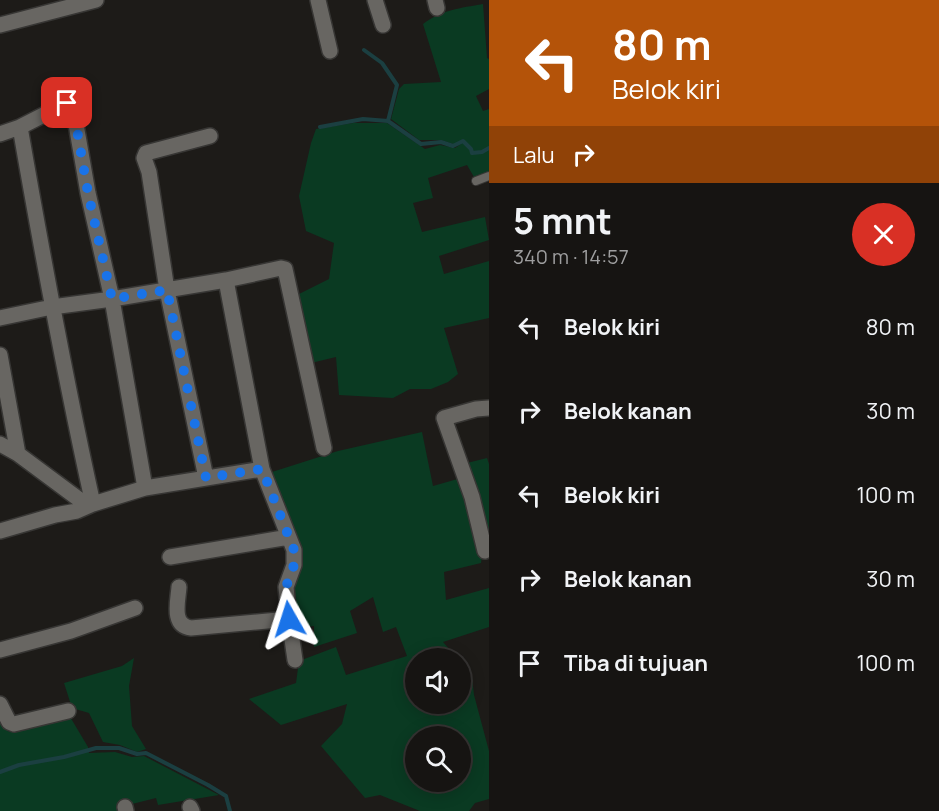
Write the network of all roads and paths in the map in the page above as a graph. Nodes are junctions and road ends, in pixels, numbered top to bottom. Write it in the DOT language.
graph roads {
  1 [pos="96,0"];
  2 [pos="318,0"];
  3 [pos="375,0"];
  4 [pos="0,25"];
  5 [pos="383,25"];
  6 [pos="330,51"];
  7 [pos="20,127"];
  8 [pos="0,134"];
  9 [pos="210,136"];
  10 [pos="489,176"];
  11 [pos="476,181"];
  12 [pos="226,280"];
  13 [pos="167,290"];
  14 [pos="112,299"];
  15 [pos="52,307"];
  16 [pos="0,318"];
  17 [pos="0,355"];
  18 [pos="489,408"];
  19 [pos="0,444"];
  20 [pos="324,448"];
  21 [pos="18,454"];
  22 [pos="262,469"];
  23 [pos="206,478"];
  24 [pos="145,488"];
  25 [pos="90,505"];
  26 [pos="0,531"];
  27 [pos="289,537"];
  28 [pos="485,551"];
  29 [pos="170,557"];
  30 [pos="179,587"];
  31 [pos="135,608"];
  32 [pos="289,619"];
  33 [pos="0,650"];
  34 [pos="295,660"];
  35 [pos="0,704"];
  36 [pos="68,711"];
  1 -- 4 [label="street"];
  2 -- 6 [label="street"];
  3 -- 5 [label="street"];
  7 -- 8 [label="street"];
  7 -- 14 [label="street"];
  7 -- 15 [label="street"];
  9 -- 13 [label="street"];
  10 -- 11 [label="lane"];
  12 -- 13 [label="street"];
  12 -- 20 [label="street"];
  12 -- 22 [label="street"];
  13 -- 14 [label="street"];
  13 -- 23 [label="street"];
  14 -- 15 [label="street"];
  14 -- 24 [label="street"];
  15 -- 16 [label="street"];
  15 -- 25 [label="street"];
  17 -- 21 [label="street"];
  18 -- 28 [label="street"];
  19 -- 21 [label="street"];
  21 -- 25 [label="street"];
  22 -- 23 [label="street"];
  22 -- 27 [label="street"];
  23 -- 24 [label="street"];
  24 -- 25 [label="street"];
  25 -- 26 [label="street"];
  27 -- 29 [label="street"];
  27 -- 32 [label="street"];
  30 -- 32 [label="street"];
  31 -- 33 [label="street"];
  32 -- 34 [label="street"];
  35 -- 36 [label="street"];
}
